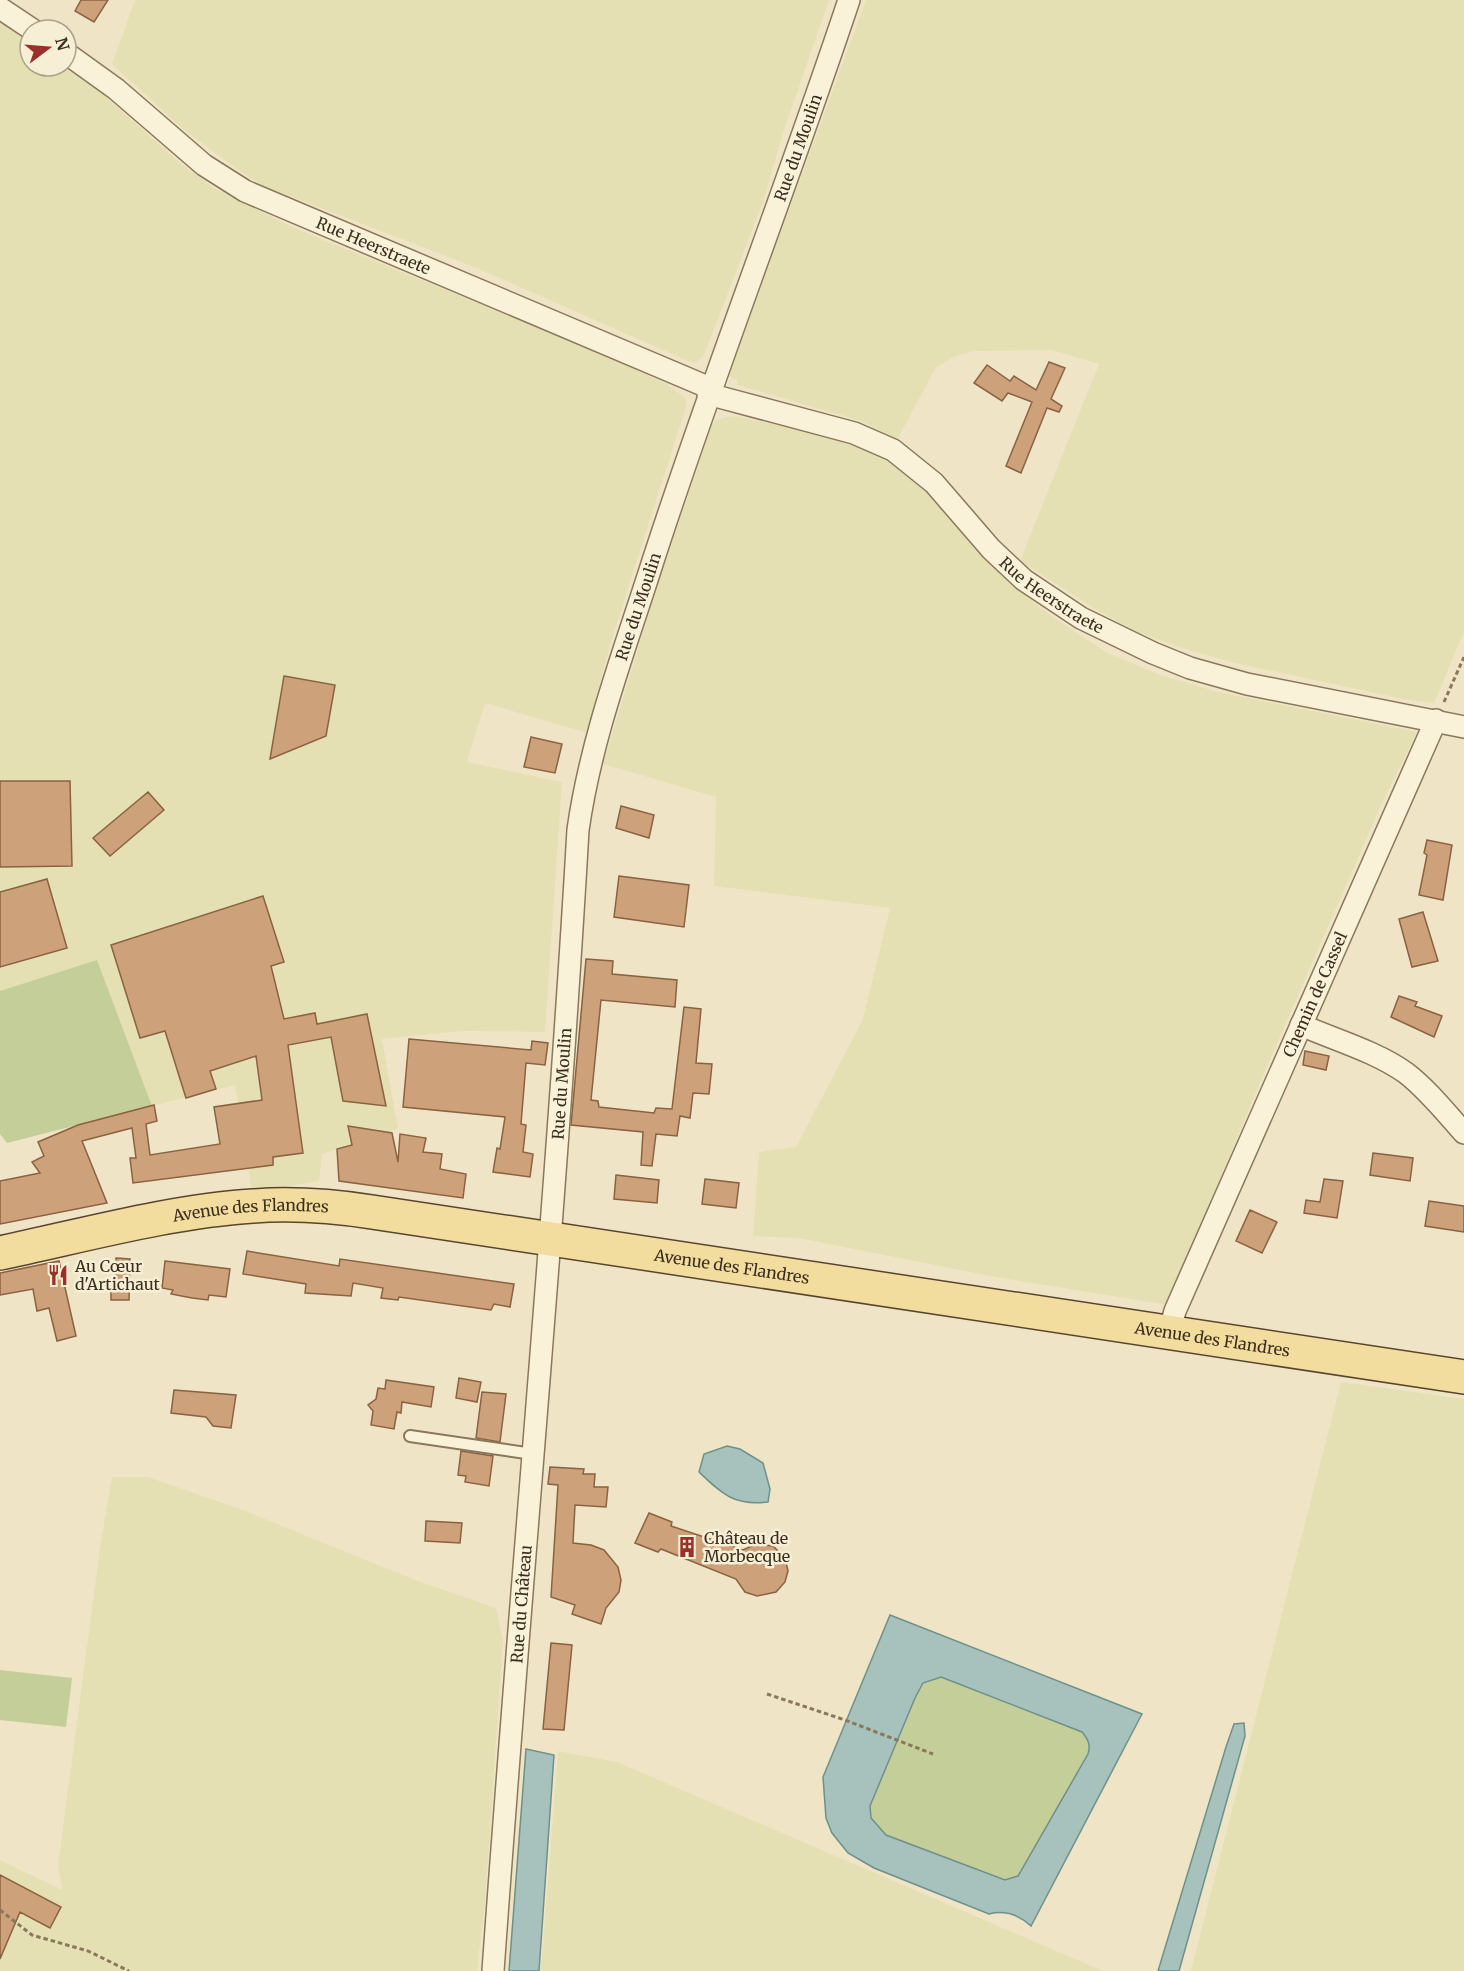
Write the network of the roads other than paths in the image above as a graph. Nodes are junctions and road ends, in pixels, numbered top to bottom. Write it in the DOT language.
graph roads {
  1 [pos="849,0"];
  2 [pos="0,8"];
  3 [pos="18,20"];
  4 [pos="78,62"];
  5 [pos="709,391"];
  6 [pos="1436,720"];
  7 [pos="1464,726"];
  8 [pos="1301,1025"];
  9 [pos="1464,1133"];
  10 [pos="550,1239"];
  11 [pos="0,1253"];
  12 [pos="1169,1333"];
  13 [pos="1464,1377"];
  14 [pos="410,1436"];
  15 [pos="533,1454"];
  16 [pos="493,1971"];
  1 -- 5 [label="street, Rue du Moulin"];
  2 -- 3 [label="street"];
  4 -- 5 [label="street, Rue Heerstraete"];
  5 -- 6 [label="street, Rue Heerstraete"];
  5 -- 10 [label="street, Rue du Moulin"];
  6 -- 7 [label="street, Rue Heerstraete"];
  6 -- 8 [label="street, Chemin de Cassel"];
  8 -- 9 [label="street"];
  8 -- 12 [label="street, Chemin de Cassel"];
  10 -- 11 [label="main road, Avenue des Flandres"];
  10 -- 12 [label="main road, Avenue des Flandres"];
  10 -- 15 [label="street, Rue du Château"];
  12 -- 13 [label="main road, Avenue des Flandres"];
  14 -- 15 [label="lane"];
  15 -- 16 [label="street, Rue du Château"];
}
